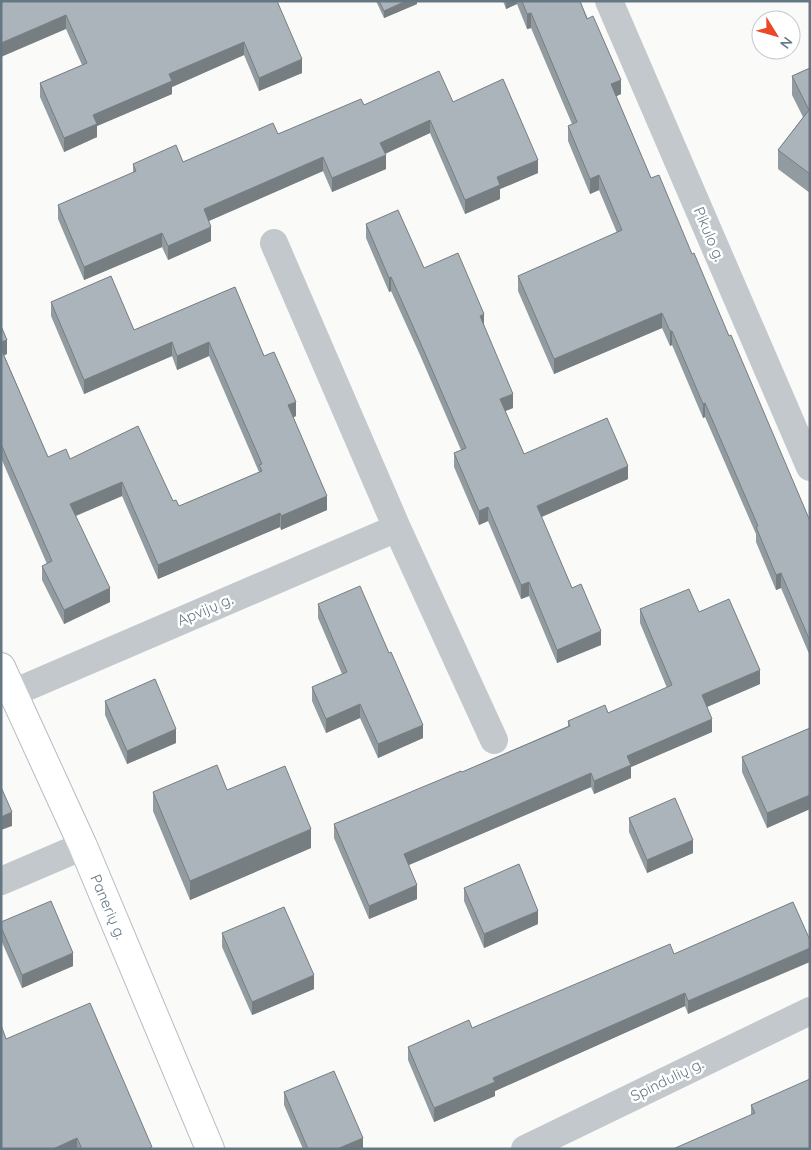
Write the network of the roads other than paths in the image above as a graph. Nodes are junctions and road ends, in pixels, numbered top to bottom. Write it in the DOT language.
graph roads {
  1 [pos="609,1"];
  2 [pos="274,243"];
  3 [pos="810,467"];
  4 [pos="397,528"];
  5 [pos="1,667"];
  6 [pos="13,693"];
  7 [pos="494,740"];
  8 [pos="83,846"];
  9 [pos="1,881"];
  10 [pos="810,1012"];
  11 [pos="210,1149"];
  12 [pos="524,1149"];
  1 -- 3 [label="street, Pikulo g."];
  2 -- 4 [label="street"];
  4 -- 6 [label="street, Apvijų g."];
  4 -- 7 [label="street"];
  5 -- 6 [label="main road, Panerių g."];
  6 -- 8 [label="main road, Panerių g."];
  8 -- 9 [label="street"];
  8 -- 11 [label="main road, Panerių g."];
  10 -- 12 [label="street, Spindulių g."];
}
